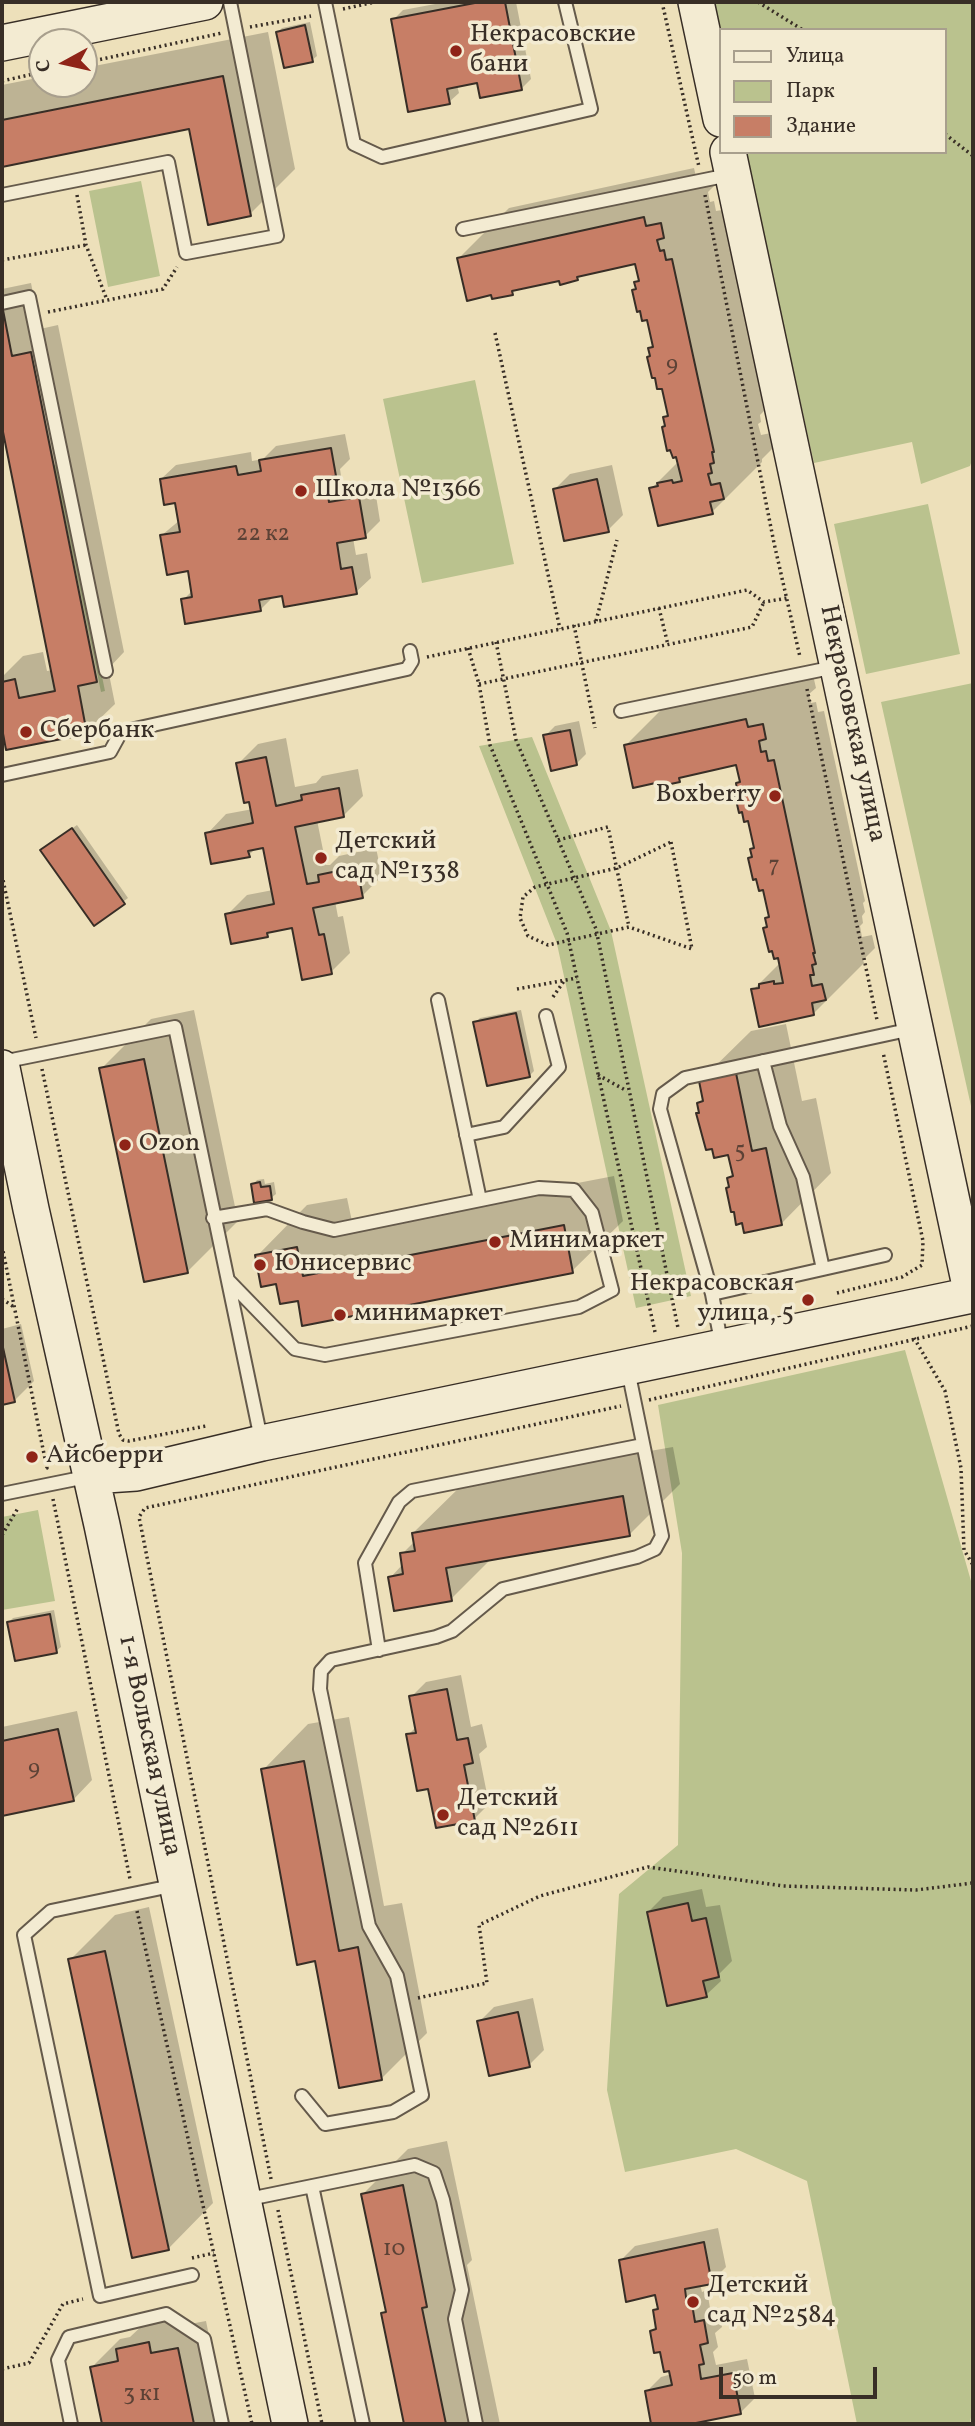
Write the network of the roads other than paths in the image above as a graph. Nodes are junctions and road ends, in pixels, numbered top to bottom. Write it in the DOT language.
graph roads {
  1 [pos="205,2"];
  2 [pos="230,2"];
  3 [pos="325,2"];
  4 [pos="565,2"];
  5 [pos="696,2"];
  6 [pos="2,43"];
  7 [pos="720,114"];
  8 [pos="721,169"];
  9 [pos="2,195"];
  10 [pos="463,229"];
  11 [pos="2,303"];
  12 [pos="411,656"];
  13 [pos="839,667"];
  14 [pos="106,671"];
  15 [pos="621,711"];
  16 [pos="2,775"];
  17 [pos="439,1000"];
  18 [pos="546,1016"];
  19 [pos="916,1028"];
  20 [pos="763,1061"];
  21 [pos="2,1065"];
  22 [pos="466,1135"];
  23 [pos="480,1200"];
  24 [pos="213,1218"];
  25 [pos="885,1255"];
  26 [pos="823,1269"];
  27 [pos="228,1280"];
  28 [pos="712,1294"];
  29 [pos="973,1311"];
  30 [pos="722,1346"];
  31 [pos="627,1367"];
  32 [pos="262,1443"];
  33 [pos="643,1445"];
  34 [pos="91,1476"];
  35 [pos="2,1494"];
  36 [pos="379,1650"];
  37 [pos="176,1884"];
  38 [pos="302,2096"];
  39 [pos="312,2186"];
  40 [pos="259,2197"];
  41 [pos="192,2275"];
  42 [pos="71,2424"];
  43 [pos="222,2424"];
  44 [pos="290,2424"];
  45 [pos="363,2424"];
  46 [pos="476,2424"];
  1 -- 6 [label="street"];
  2 -- 9 [label="lane"];
  3 -- 4 [label="lane"];
  5 -- 7 [label="street"];
  8 -- 10 [label="lane"];
  8 -- 13 [label="street, Некрасовская улица"];
  11 -- 14 [label="lane"];
  12 -- 16 [label="lane"];
  13 -- 15 [label="lane"];
  13 -- 19 [label="street, Некрасовская улица"];
  17 -- 22 [label="lane"];
  18 -- 22 [label="lane"];
  19 -- 20 [label="lane"];
  19 -- 29 [label="street, Некрасовская улица"];
  20 -- 26 [label="lane"];
  20 -- 28 [label="lane"];
  21 -- 24 [label="lane"];
  21 -- 34 [label="street, 1-я Вольская улица"];
  22 -- 23 [label="lane"];
  23 -- 24 [label="lane"];
  23 -- 27 [label="lane"];
  24 -- 27 [label="lane"];
  25 -- 26 [label="lane"];
  26 -- 28 [label="lane"];
  27 -- 32 [label="lane"];
  28 -- 30 [label="lane"];
  29 -- 30 [label="street"];
  30 -- 31 [label="street"];
  31 -- 32 [label="street"];
  31 -- 33 [label="lane"];
  32 -- 34 [label="street"];
  33 -- 36 [label="lane"];
  33 -- 36 [label="lane"];
  34 -- 35 [label="lane"];
  34 -- 37 [label="street, 1-я Вольская улица"];
  36 -- 38 [label="lane"];
  37 -- 40 [label="street, 1-я Вольская улица"];
  37 -- 41 [label="lane"];
  39 -- 40 [label="lane"];
  39 -- 45 [label="lane"];
  39 -- 46 [label="lane"];
  40 -- 44 [label="street, 1-я Вольская улица"];
  42 -- 43 [label="lane"];
}
